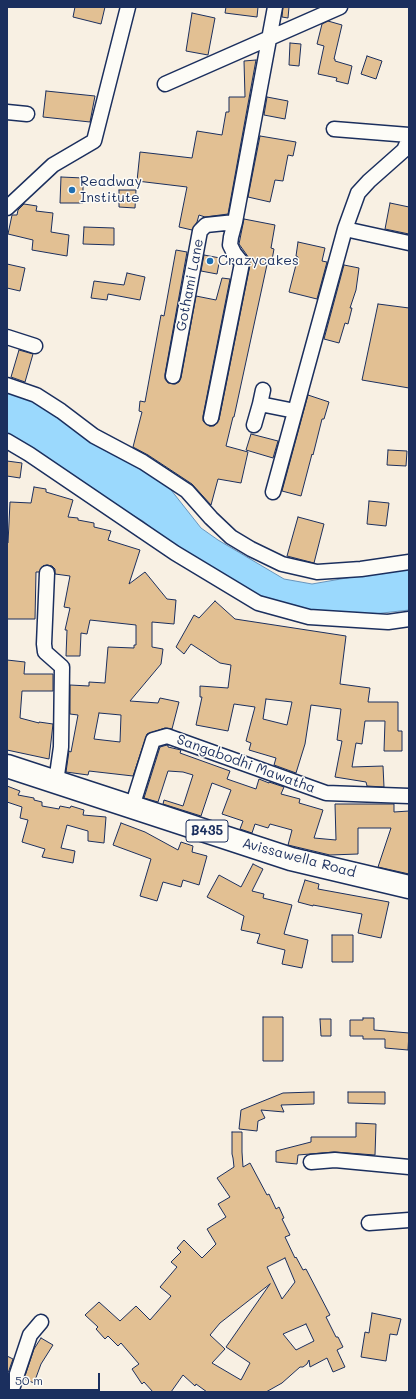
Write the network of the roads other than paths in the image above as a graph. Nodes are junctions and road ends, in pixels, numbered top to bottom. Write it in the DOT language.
graph roads {
  1 [pos="128,7"];
  2 [pos="275,7"];
  3 [pos="340,7"];
  4 [pos="270,38"];
  5 [pos="165,84"];
  6 [pos="7,112"];
  7 [pos="27,114"];
  8 [pos="334,130"];
  9 [pos="409,135"];
  10 [pos="409,138"];
  11 [pos="7,208"];
  12 [pos="235,222"];
  13 [pos="345,229"];
  14 [pos="409,243"];
  15 [pos="7,337"];
  16 [pos="34,346"];
  17 [pos="173,376"];
  18 [pos="7,385"];
  19 [pos="263,390"];
  20 [pos="260,404"];
  21 [pos="295,411"];
  22 [pos="211,418"];
  23 [pos="254,425"];
  24 [pos="7,441"];
  25 [pos="273,492"];
  26 [pos="409,562"];
  27 [pos="47,573"];
  28 [pos="409,619"];
  29 [pos="7,766"];
  30 [pos="56,782"];
  31 [pos="409,796"];
  32 [pos="132,806"];
  33 [pos="409,887"];
  34 [pos="311,1162"];
  35 [pos="409,1167"];
  36 [pos="409,1220"];
  37 [pos="369,1223"];
  38 [pos="41,1322"];
  39 [pos="11,1392"];
  1 -- 11 [label="street"];
  2 -- 4 [label="street"];
  3 -- 4 [label="street"];
  4 -- 5 [label="street"];
  4 -- 12 [label="street"];
  6 -- 7 [label="street"];
  8 -- 9 [label="street"];
  10 -- 13 [label="street"];
  12 -- 17 [label="street, Gothami Lane"];
  12 -- 22 [label="street"];
  13 -- 14 [label="street"];
  13 -- 21 [label="street"];
  15 -- 16 [label="street"];
  18 -- 26 [label="street"];
  19 -- 20 [label="street"];
  20 -- 21 [label="street"];
  20 -- 23 [label="street"];
  21 -- 25 [label="street"];
  24 -- 28 [label="street"];
  27 -- 30 [label="street"];
  29 -- 30 [label="main road, Avissawella Road / B435"];
  30 -- 32 [label="main road, Avissawella Road / B435"];
  31 -- 32 [label="street, Sangabodhi Mawatha"];
  32 -- 33 [label="main road, Avissawella Road / B435"];
  34 -- 35 [label="street"];
  36 -- 37 [label="street"];
  38 -- 39 [label="street"];
}
